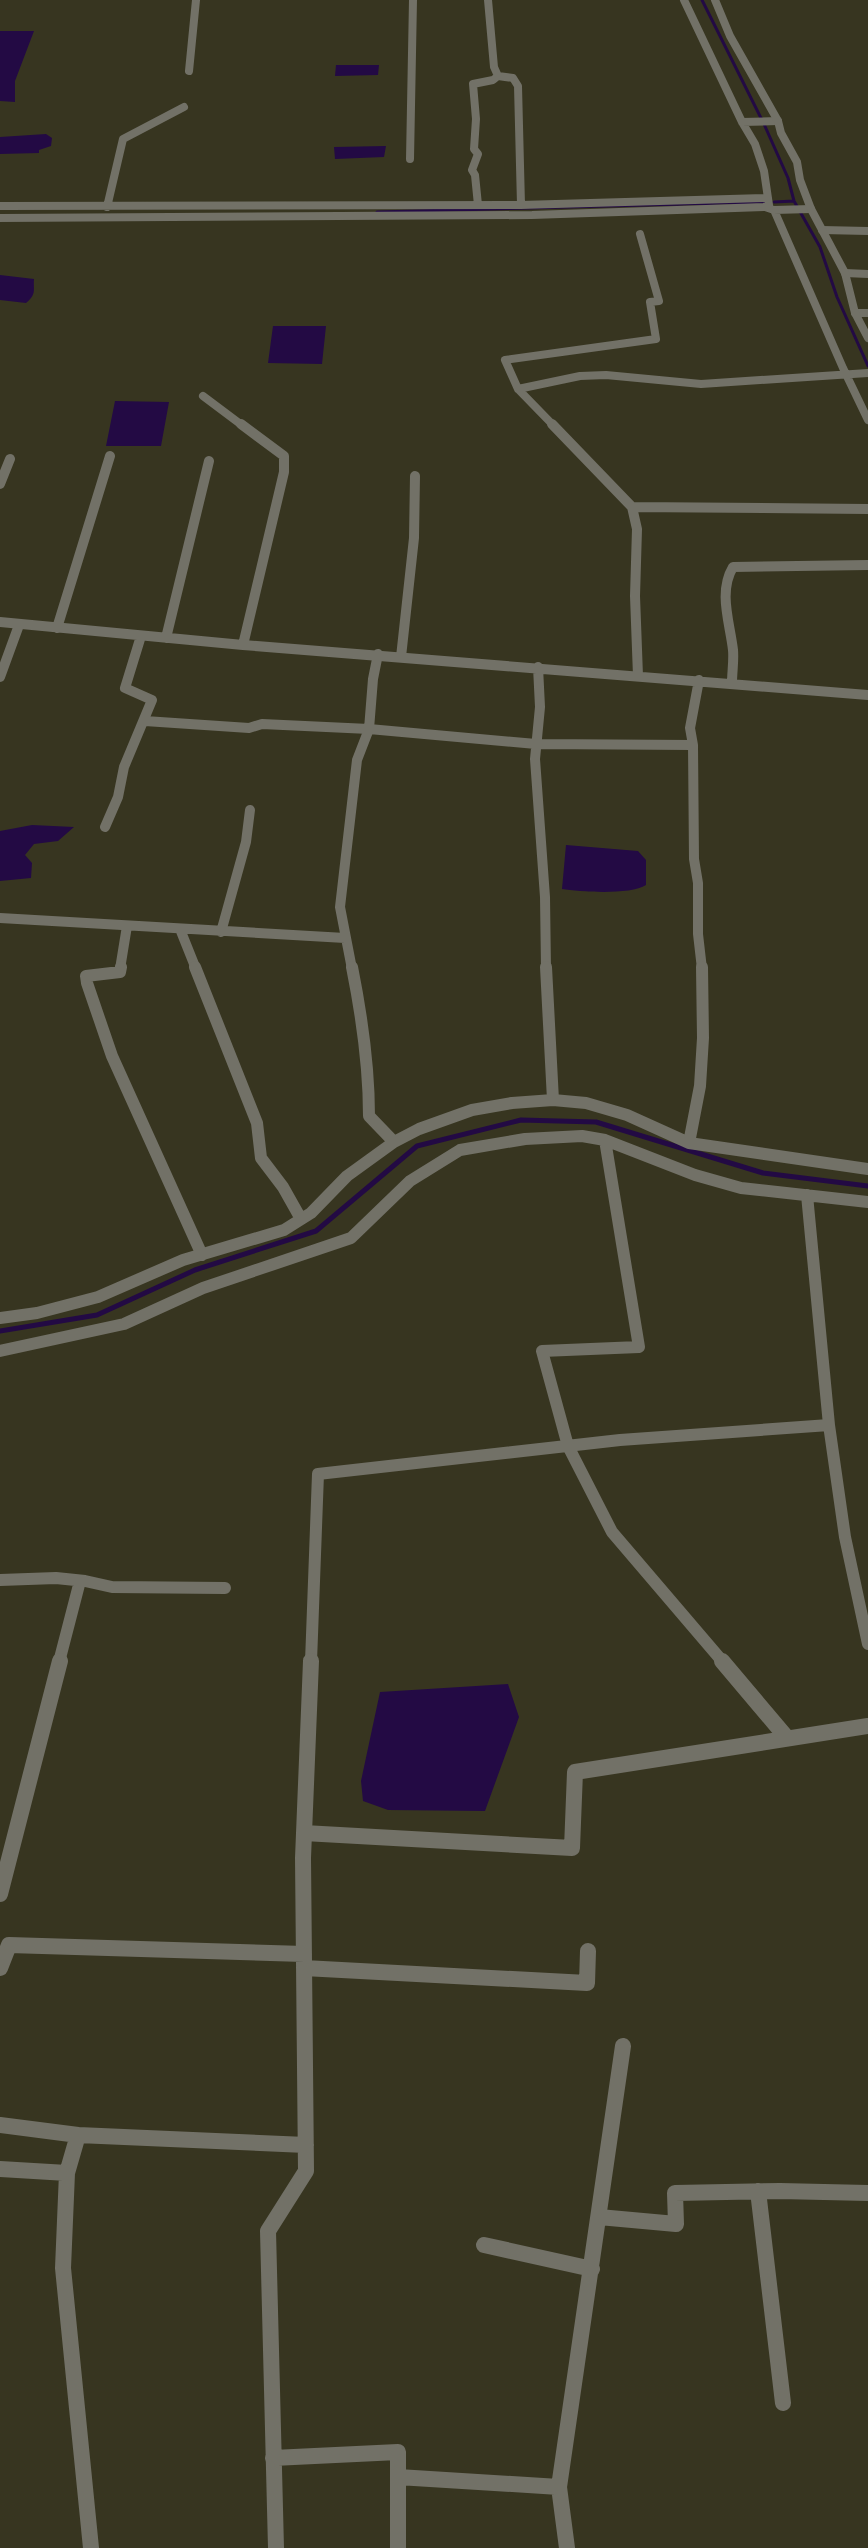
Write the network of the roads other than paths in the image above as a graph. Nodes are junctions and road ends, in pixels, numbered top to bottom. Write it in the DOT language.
graph roads {
  1 [pos="196,0"];
  2 [pos="413,0"];
  3 [pos="488,0"];
  4 [pos="684,0"];
  5 [pos="715,0"];
  6 [pos="189,71"];
  7 [pos="498,76"];
  8 [pos="184,107"];
  9 [pos="778,121"];
  10 [pos="742,122"];
  11 [pos="410,159"];
  12 [pos="768,198"];
  13 [pos="478,205"];
  14 [pos="521,205"];
  15 [pos="0,206"];
  16 [pos="107,207"];
  17 [pos="772,209"];
  18 [pos="811,209"];
  19 [pos="0,218"];
  20 [pos="822,230"];
  21 [pos="868,231"];
  22 [pos="640,234"];
  23 [pos="845,273"];
  24 [pos="868,274"];
  25 [pos="855,313"];
  26 [pos="868,313"];
  27 [pos="868,338"];
  28 [pos="844,374"];
  29 [pos="868,374"];
  30 [pos="518,388"];
  31 [pos="203,396"];
  32 [pos="868,420"];
  33 [pos="110,456"];
  34 [pos="10,459"];
  35 [pos="209,461"];
  36 [pos="415,476"];
  37 [pos="0,484"];
  38 [pos="632,507"];
  39 [pos="868,509"];
  40 [pos="868,565"];
  41 [pos="0,622"];
  42 [pos="19,625"];
  43 [pos="57,628"];
  44 [pos="141,636"];
  45 [pos="166,638"];
  46 [pos="243,645"];
  47 [pos="378,654"];
  48 [pos="401,657"];
  49 [pos="538,667"];
  50 [pos="638,676"];
  51 [pos="0,677"];
  52 [pos="699,680"];
  53 [pos="732,683"];
  54 [pos="868,696"];
  55 [pos="144,721"];
  56 [pos="369,729"];
  57 [pos="536,744"];
  58 [pos="693,745"];
  59 [pos="250,810"];
  60 [pos="105,827"];
  61 [pos="0,918"];
  62 [pos="127,926"];
  63 [pos="180,930"];
  64 [pos="221,932"];
  65 [pos="345,938"];
  66 [pos="554,1100"];
  67 [pos="605,1140"];
  68 [pos="394,1142"];
  69 [pos="689,1143"];
  70 [pos="868,1169"];
  71 [pos="807,1196"];
  72 [pos="868,1202"];
  73 [pos="301,1219"];
  74 [pos="202,1255"];
  75 [pos="0,1318"];
  76 [pos="0,1351"];
  77 [pos="829,1425"];
  78 [pos="568,1446"];
  79 [pos="0,1580"];
  80 [pos="80,1581"];
  81 [pos="225,1588"];
  82 [pos="868,1644"];
  83 [pos="868,1726"];
  84 [pos="787,1738"];
  85 [pos="304,1833"];
  86 [pos="1,1886"];
  87 [pos="588,1951"];
  88 [pos="304,1961"];
  89 [pos="0,1968"];
  90 [pos="623,2046"];
  91 [pos="0,2125"];
  92 [pos="78,2135"];
  93 [pos="306,2145"];
  94 [pos="0,2169"];
  95 [pos="67,2173"];
  96 [pos="758,2191"];
  97 [pos="868,2193"];
  98 [pos="599,2217"];
  99 [pos="484,2245"];
  100 [pos="592,2269"];
  101 [pos="783,2403"];
  102 [pos="273,2458"];
  103 [pos="398,2477"];
  104 [pos="559,2487"];
  105 [pos="91,2548"];
  106 [pos="276,2548"];
  107 [pos="398,2548"];
  108 [pos="567,2548"];
  1 -- 6 [label="street"];
  2 -- 11 [label="street"];
  3 -- 7 [label="street"];
  4 -- 10 [label="street"];
  5 -- 9 [label="street"];
  7 -- 13 [label="street"];
  7 -- 14 [label="street"];
  8 -- 16 [label="street"];
  9 -- 10 [label="street"];
  9 -- 18 [label="street"];
  10 -- 12 [label="street"];
  12 -- 14 [label="street"];
  12 -- 17 [label="street"];
  13 -- 14 [label="street"];
  13 -- 16 [label="street"];
  15 -- 16 [label="street"];
  17 -- 18 [label="street"];
  17 -- 19 [label="street"];
  17 -- 28 [label="street"];
  18 -- 20 [label="street"];
  20 -- 21 [label="street"];
  20 -- 23 [label="street"];
  22 -- 30 [label="street"];
  23 -- 24 [label="street"];
  23 -- 25 [label="street"];
  25 -- 26 [label="street"];
  25 -- 27 [label="street"];
  28 -- 29 [label="street"];
  28 -- 30 [label="street"];
  28 -- 32 [label="street"];
  30 -- 38 [label="street"];
  31 -- 46 [label="street"];
  33 -- 43 [label="street"];
  34 -- 37 [label="street"];
  35 -- 45 [label="street"];
  36 -- 48 [label="street"];
  38 -- 39 [label="street"];
  38 -- 50 [label="street"];
  40 -- 53 [label="street"];
  41 -- 42 [label="street"];
  42 -- 43 [label="street"];
  42 -- 51 [label="street"];
  43 -- 44 [label="street"];
  44 -- 45 [label="street"];
  44 -- 55 [label="street"];
  45 -- 46 [label="street"];
  46 -- 47 [label="street"];
  47 -- 48 [label="street"];
  47 -- 56 [label="street"];
  48 -- 49 [label="street"];
  49 -- 50 [label="street"];
  49 -- 57 [label="street"];
  50 -- 52 [label="street"];
  52 -- 53 [label="street"];
  52 -- 58 [label="street"];
  53 -- 54 [label="street"];
  55 -- 56 [label="street"];
  55 -- 60 [label="street"];
  56 -- 57 [label="street"];
  56 -- 65 [label="street"];
  57 -- 58 [label="street"];
  57 -- 66 [label="street"];
  58 -- 69 [label="street"];
  59 -- 64 [label="street"];
  61 -- 62 [label="street"];
  62 -- 63 [label="street"];
  62 -- 74 [label="street"];
  63 -- 64 [label="street"];
  63 -- 73 [label="street"];
  64 -- 65 [label="street"];
  65 -- 68 [label="street"];
  66 -- 68 [label="street"];
  66 -- 69 [label="street"];
  67 -- 71 [label="street"];
  67 -- 76 [label="street"];
  67 -- 78 [label="street"];
  68 -- 73 [label="street"];
  69 -- 70 [label="street"];
  71 -- 72 [label="street"];
  71 -- 77 [label="street"];
  73 -- 74 [label="street"];
  74 -- 75 [label="street"];
  77 -- 78 [label="street"];
  77 -- 82 [label="street"];
  78 -- 84 [label="street"];
  78 -- 85 [label="street"];
  79 -- 80 [label="street"];
  80 -- 81 [label="street"];
  80 -- 86 [label="street"];
  83 -- 84 [label="street"];
  84 -- 85 [label="street"];
  85 -- 88 [label="street"];
  87 -- 88 [label="street"];
  88 -- 89 [label="street"];
  88 -- 93 [label="street"];
  90 -- 98 [label="street"];
  91 -- 92 [label="street"];
  92 -- 93 [label="street"];
  92 -- 95 [label="street"];
  93 -- 102 [label="street"];
  94 -- 95 [label="street"];
  95 -- 105 [label="street"];
  96 -- 97 [label="street"];
  96 -- 98 [label="street"];
  96 -- 101 [label="street"];
  98 -- 100 [label="street"];
  99 -- 100 [label="street"];
  100 -- 104 [label="street"];
  102 -- 103 [label="street"];
  102 -- 106 [label="street"];
  103 -- 104 [label="street"];
  103 -- 107 [label="street"];
  104 -- 108 [label="street"];
}
